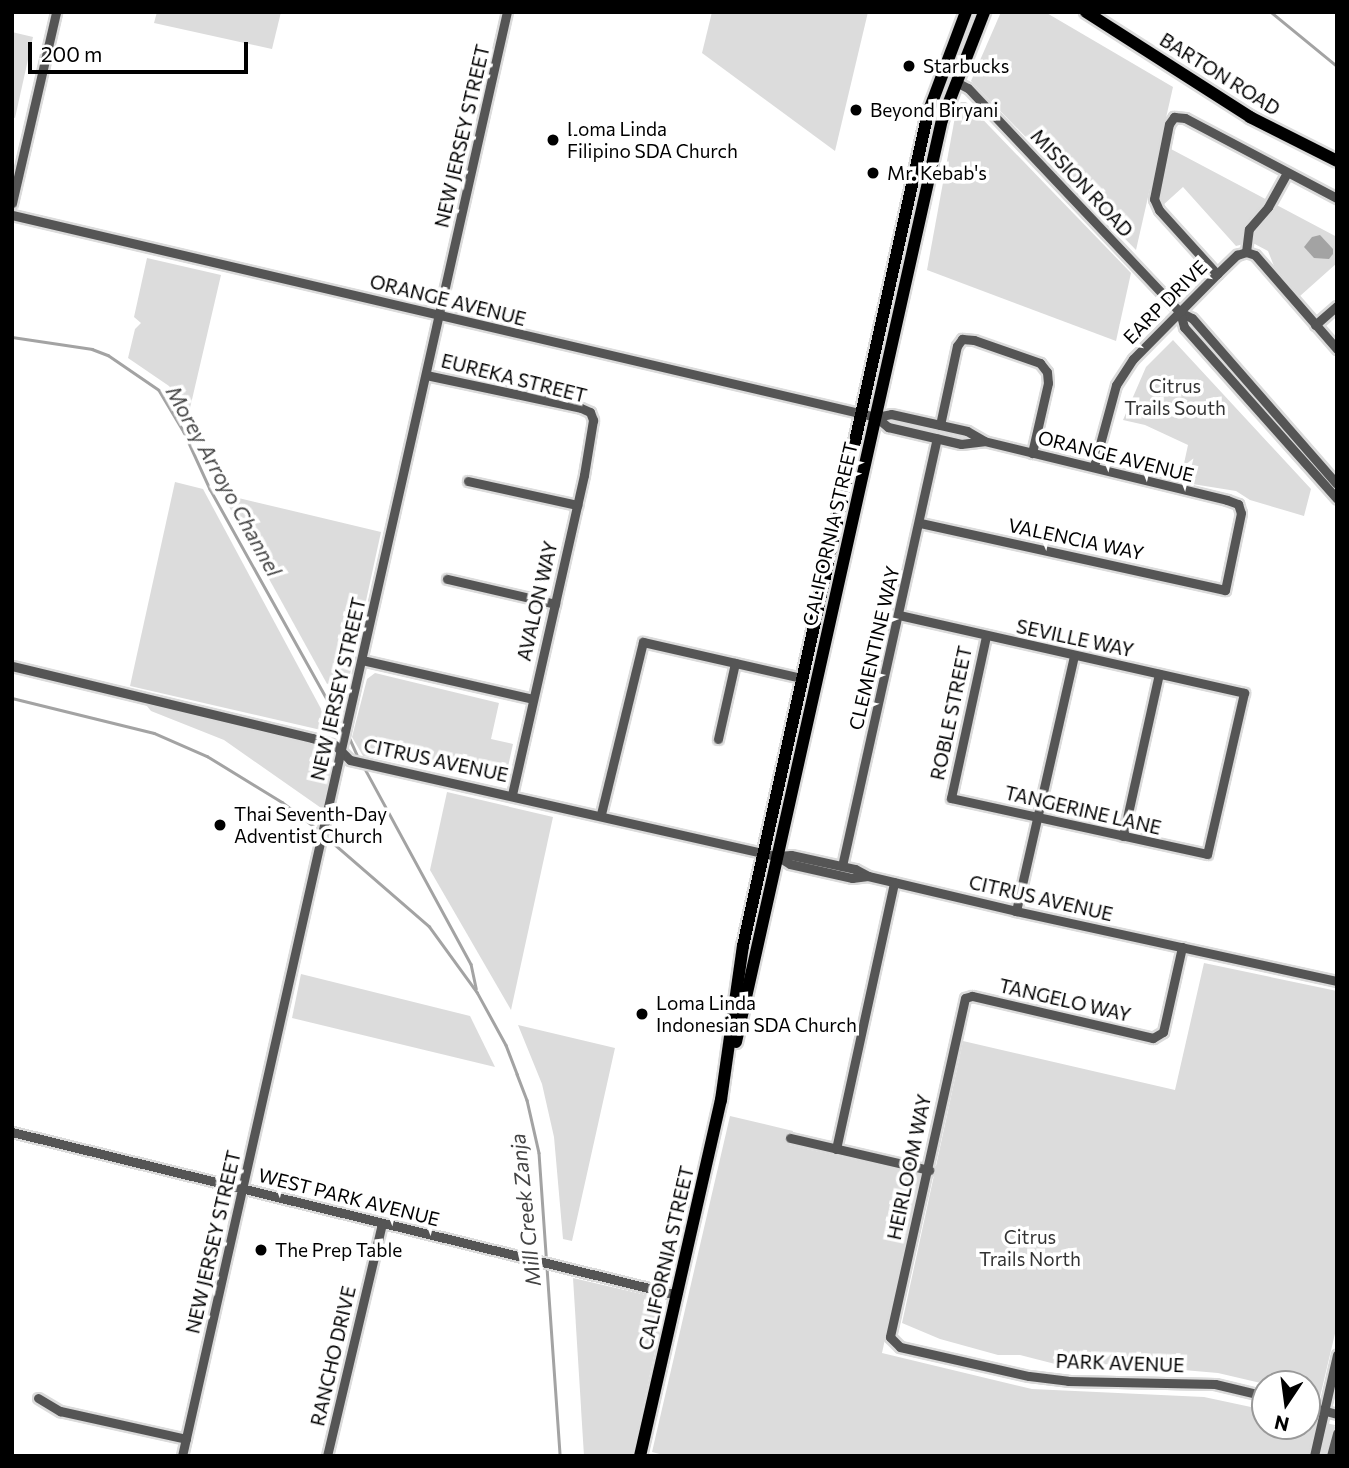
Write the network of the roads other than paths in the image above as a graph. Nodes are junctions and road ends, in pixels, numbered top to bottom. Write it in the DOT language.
graph roads {
  1 [pos="56,12"];
  2 [pos="507,12"];
  3 [pos="965,12"];
  4 [pos="984,12"];
  5 [pos="1086,12"];
  6 [pos="956,82"];
  7 [pos="918,160"];
  8 [pos="1337,161"];
  9 [pos="932,163"];
  10 [pos="1286,174"];
  11 [pos="1337,198"];
  12 [pos="12,203"];
  13 [pos="12,215"];
  14 [pos="1247,252"];
  15 [pos="1217,274"];
  16 [pos="1337,306"];
  17 [pos="1180,312"];
  18 [pos="440,316"];
  19 [pos="1315,325"];
  20 [pos="1337,349"];
  21 [pos="426,375"];
  22 [pos="870,415"];
  23 [pos="592,416"];
  24 [pos="940,425"];
  25 [pos="937,438"];
  26 [pos="984,441"];
  27 [pos="1032,453"];
  28 [pos="1094,466"];
  29 [pos="468,481"];
  30 [pos="1332,482"];
  31 [pos="1337,499"];
  32 [pos="577,505"];
  33 [pos="920,523"];
  34 [pos="447,579"];
  35 [pos="1225,590"];
  36 [pos="555,604"];
  37 [pos="899,615"];
  38 [pos="986,636"];
  39 [pos="1073,656"];
  40 [pos="362,660"];
  41 [pos="735,663"];
  42 [pos="12,666"];
  43 [pos="1159,674"];
  44 [pos="802,678"];
  45 [pos="533,699"];
  46 [pos="718,739"];
  47 [pos="342,751"];
  48 [pos="512,794"];
  49 [pos="951,798"];
  50 [pos="601,814"];
  51 [pos="1038,818"];
  52 [pos="1123,836"];
  53 [pos="770,854"];
  54 [pos="1207,854"];
  55 [pos="842,866"];
  56 [pos="867,876"];
  57 [pos="894,882"];
  58 [pos="1016,911"];
  59 [pos="1182,947"];
  60 [pos="1337,981"];
  61 [pos="965,998"];
  62 [pos="12,1132"];
  63 [pos="790,1138"];
  64 [pos="836,1149"];
  65 [pos="929,1170"];
  66 [pos="244,1190"];
  67 [pos="382,1223"];
  68 [pos="677,1295"];
  69 [pos="894,1343"];
  70 [pos="1337,1355"];
  71 [pos="1251,1393"];
  72 [pos="38,1398"];
  73 [pos="1321,1410"];
  74 [pos="1324,1411"];
  75 [pos="1337,1414"];
  76 [pos="1337,1433"];
  77 [pos="186,1439"];
  78 [pos="183,1456"];
  79 [pos="327,1456"];
  80 [pos="640,1456"];
  81 [pos="1314,1456"];
  82 [pos="1331,1456"];
  1 -- 12 [label="street"];
  2 -- 18 [label="street, NEW JERSEY STREET"];
  3 -- 7 [label="main road, CALIFORNIA STREET"];
  4 -- 6 [label="main road, CALIFORNIA STREET"];
  5 -- 8 [label="main road, BARTON ROAD"];
  6 -- 9 [label="main road, CALIFORNIA STREET"];
  6 -- 17 [label="street, MISSION ROAD"];
  7 -- 9 [label="main road"];
  7 -- 22 [label="main road, CALIFORNIA STREET"];
  9 -- 22 [label="main road, CALIFORNIA STREET"];
  10 -- 11 [label="street"];
  10 -- 14 [label="street"];
  10 -- 15 [label="street"];
  13 -- 18 [label="street, ORANGE AVENUE"];
  14 -- 15 [label="street, EARP DRIVE"];
  14 -- 19 [label="street"];
  15 -- 17 [label="street, EARP DRIVE"];
  16 -- 19 [label="street"];
  17 -- 28 [label="street, EARP DRIVE"];
  17 -- 30 [label="street, MISSION ROAD"];
  18 -- 21 [label="street, NEW JERSEY STREET"];
  18 -- 22 [label="street, ORANGE AVENUE"];
  19 -- 20 [label="street"];
  21 -- 23 [label="street, EUREKA STREET"];
  21 -- 40 [label="street, NEW JERSEY STREET"];
  22 -- 24 [label="street, ORANGE AVENUE"];
  22 -- 25 [label="street, ORANGE AVENUE"];
  22 -- 44 [label="main road, CALIFORNIA STREET"];
  22 -- 53 [label="main road, CALIFORNIA STREET"];
  23 -- 32 [label="street, AVALON WAY"];
  24 -- 26 [label="street, ORANGE AVENUE"];
  24 -- 27 [label="street"];
  25 -- 26 [label="street, ORANGE AVENUE"];
  25 -- 33 [label="street, CLEMENTINE WAY"];
  26 -- 27 [label="street, ORANGE AVENUE"];
  27 -- 28 [label="street, ORANGE AVENUE"];
  28 -- 35 [label="street, ORANGE AVENUE"];
  29 -- 32 [label="street"];
  30 -- 31 [label="street, MISSION ROAD"];
  32 -- 36 [label="street, AVALON WAY"];
  33 -- 35 [label="street, VALENCIA WAY"];
  33 -- 37 [label="street, CLEMENTINE WAY"];
  34 -- 36 [label="street"];
  36 -- 45 [label="street, AVALON WAY"];
  37 -- 38 [label="street, SEVILLE WAY"];
  37 -- 55 [label="street, CLEMENTINE WAY"];
  38 -- 39 [label="street, SEVILLE WAY"];
  38 -- 49 [label="street, ROBLE STREET"];
  39 -- 43 [label="street, SEVILLE WAY"];
  39 -- 51 [label="street"];
  40 -- 45 [label="street"];
  40 -- 47 [label="street, NEW JERSEY STREET"];
  41 -- 44 [label="street"];
  41 -- 46 [label="street"];
  41 -- 50 [label="street"];
  42 -- 47 [label="street, CITRUS AVENUE"];
  43 -- 52 [label="street"];
  43 -- 54 [label="street, SEVILLE WAY"];
  44 -- 53 [label="main road, CALIFORNIA STREET"];
  45 -- 48 [label="street, AVALON WAY"];
  47 -- 48 [label="street, CITRUS AVENUE"];
  47 -- 66 [label="street, NEW JERSEY STREET"];
  48 -- 50 [label="street, CITRUS AVENUE"];
  49 -- 51 [label="street, TANGERINE LANE"];
  50 -- 53 [label="street, CITRUS AVENUE"];
  51 -- 52 [label="street, TANGERINE LANE"];
  51 -- 58 [label="street"];
  52 -- 54 [label="street, TANGERINE LANE"];
  53 -- 55 [label="street, CITRUS AVENUE"];
  53 -- 56 [label="street, CITRUS AVENUE"];
  53 -- 68 [label="main road, CALIFORNIA STREET"];
  55 -- 56 [label="street, CITRUS AVENUE"];
  56 -- 57 [label="street, CITRUS AVENUE"];
  57 -- 58 [label="street, CITRUS AVENUE"];
  57 -- 64 [label="street"];
  58 -- 59 [label="street, CITRUS AVENUE"];
  59 -- 60 [label="street, CITRUS AVENUE"];
  59 -- 61 [label="street, TANGELO WAY"];
  61 -- 65 [label="street, HEIRLOOM WAY"];
  62 -- 66 [label="street, WEST PARK AVENUE"];
  63 -- 64 [label="street"];
  64 -- 65 [label="street"];
  65 -- 69 [label="street, HEIRLOOM WAY"];
  66 -- 67 [label="street, WEST PARK AVENUE"];
  66 -- 77 [label="street, NEW JERSEY STREET"];
  67 -- 68 [label="street, WEST PARK AVENUE"];
  67 -- 79 [label="street, RANCHO DRIVE"];
  68 -- 80 [label="main road, CALIFORNIA STREET"];
  69 -- 71 [label="street, PARK AVENUE"];
  70 -- 74 [label="street"];
  72 -- 77 [label="street"];
  73 -- 74 [label="street"];
  74 -- 75 [label="street"];
  74 -- 81 [label="street"];
  76 -- 82 [label="street"];
  77 -- 78 [label="street, NEW JERSEY STREET"];
}
